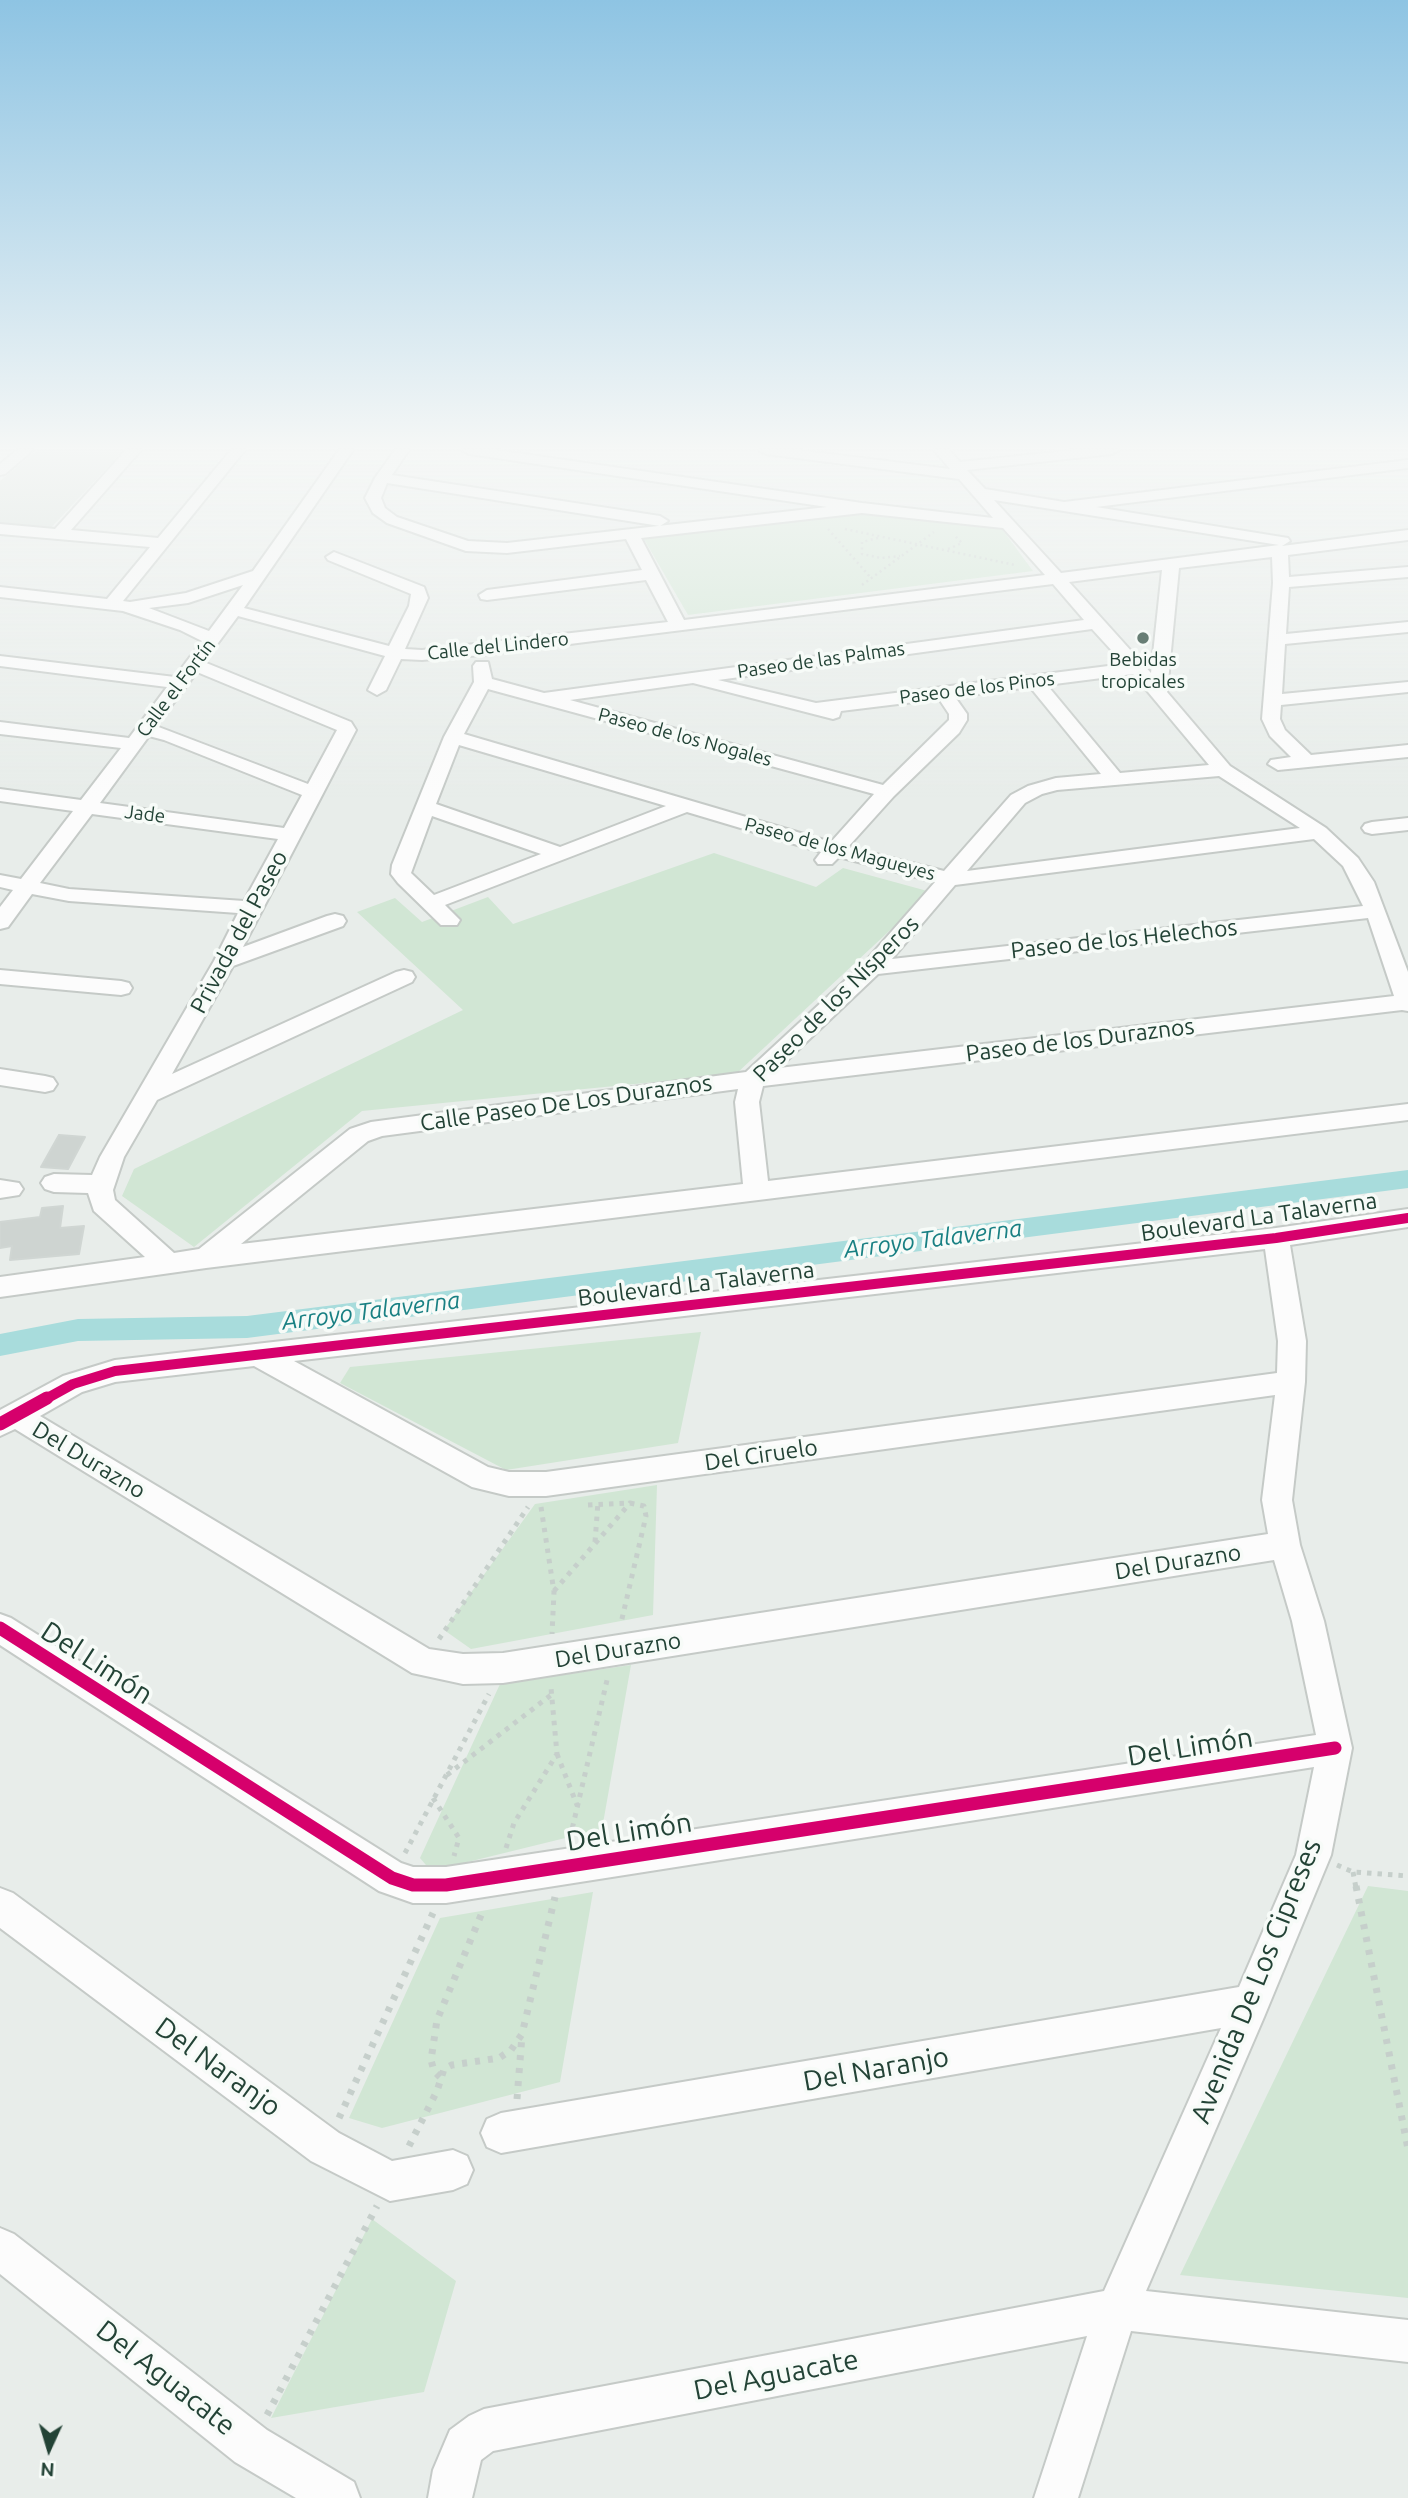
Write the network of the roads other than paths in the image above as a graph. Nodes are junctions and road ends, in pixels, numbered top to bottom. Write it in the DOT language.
graph roads {
  1 [pos="146,567"];
  2 [pos="265,567"];
  3 [pos="358,567"];
  4 [pos="648,567"];
  5 [pos="1047,567"];
  6 [pos="1150,567"];
  7 [pos="1171,567"];
  8 [pos="1281,567"];
  9 [pos="1408,572"];
  10 [pos="260,574"];
  11 [pos="652,574"];
  12 [pos="1058,578"];
  13 [pos="1281,583"];
  14 [pos="0,593"];
  15 [pos="487,595"];
  16 [pos="118,606"];
  17 [pos="234,610"];
  18 [pos="1097,623"];
  19 [pos="678,625"];
  20 [pos="1408,627"];
  21 [pos="212,639"];
  22 [pos="1275,639"];
  23 [pos="481,650"];
  24 [pos="395,653"];
  25 [pos="0,661"];
  26 [pos="193,664"];
  27 [pos="1137,668"];
  28 [pos="685,678"];
  29 [pos="1034,681"];
  30 [pos="179,682"];
  31 [pos="483,682"];
  32 [pos="1408,687"];
  33 [pos="377,690"];
  34 [pos="1158,692"];
  35 [pos="944,693"];
  36 [pos="545,698"];
  37 [pos="1271,701"];
  38 [pos="816,709"];
  39 [pos="855,718"];
  40 [pos="0,728"];
  41 [pos="140,737"];
  42 [pos="453,737"];
  43 [pos="1408,751"];
  44 [pos="1307,762"];
  45 [pos="1278,764"];
  46 [pos="1223,769"];
  47 [pos="1116,780"];
  48 [pos="887,792"];
  49 [pos="313,793"];
  50 [pos="0,795"];
  51 [pos="86,806"];
  52 [pos="684,806"];
  53 [pos="425,807"];
  54 [pos="1408,824"];
  55 [pos="1372,828"];
  56 [pos="1319,832"];
  57 [pos="291,835"];
  58 [pos="562,854"];
  59 [pos="828,857"];
  60 [pos="950,879"];
  61 [pos="0,881"];
  62 [pos="26,887"];
  63 [pos="432,903"];
  64 [pos="251,908"];
  65 [pos="1376,911"];
  66 [pos="449,920"];
  67 [pos="335,921"];
  68 [pos="0,922"];
  69 [pos="225,961"];
  70 [pos="872,968"];
  71 [pos="0,977"];
  72 [pos="404,977"];
  73 [pos="121,988"];
  74 [pos="1408,1003"];
  75 [pos="0,1077"];
  76 [pos="753,1079"];
  77 [pos="45,1084"];
  78 [pos="149,1094"];
  79 [pos="1408,1112"];
  80 [pos="54,1183"];
  81 [pos="102,1184"];
  82 [pos="756,1191"];
  83 [pos="1408,1218"];
  84 [pos="1276,1238"];
  85 [pos="206,1258"];
  86 [pos="170,1264"];
  87 [pos="0,1287"];
  88 [pos="260,1356"];
  89 [pos="1292,1382"];
  90 [pos="7,1419"];
  91 [pos="1285,1545"];
  92 [pos="0,1628"];
  93 [pos="1335,1748"];
  94 [pos="391,1878"];
  95 [pos="0,1906"];
  96 [pos="1251,2004"];
  97 [pos="508,2132"];
  98 [pos="453,2170"];
  99 [pos="0,2248"];
  100 [pos="1118,2309"];
  101 [pos="1408,2341"];
  102 [pos="452,2484"];
  103 [pos="338,2498"];
  104 [pos="1056,2498"];
  1 -- 16 [label="street"];
  2 -- 10 [label="street, Calle el Fortín"];
  3 -- 24 [label="street"];
  4 -- 11 [label="street"];
  5 -- 12 [label="street"];
  6 -- 12 [label="street, Calle del Lindero"];
  7 -- 34 [label="street"];
  8 -- 13 [label="street"];
  9 -- 13 [label="street"];
  10 -- 16 [label="street"];
  10 -- 17 [label="street, Calle el Fortín"];
  11 -- 15 [label="street"];
  11 -- 19 [label="street"];
  12 -- 18 [label="street"];
  12 -- 19 [label="street, Calle del Lindero"];
  13 -- 22 [label="street"];
  14 -- 16 [label="street"];
  16 -- 21 [label="street"];
  17 -- 21 [label="street, Calle el Fortín"];
  17 -- 24 [label="street, Calle del Lindero"];
  18 -- 27 [label="street"];
  18 -- 28 [label="street, Paseo de las Palmas"];
  19 -- 23 [label="street, Calle del Lindero"];
  20 -- 22 [label="street"];
  21 -- 26 [label="street, Calle el Fortín"];
  22 -- 37 [label="street"];
  23 -- 24 [label="street, Calle del Lindero"];
  23 -- 31 [label="street"];
  24 -- 33 [label="street"];
  25 -- 30 [label="street"];
  26 -- 30 [label="street, Calle el Fortín"];
  26 -- 49 [label="street, Privada del Paseo"];
  27 -- 29 [label="street, Paseo de los Pinos"];
  27 -- 34 [label="street"];
  28 -- 36 [label="street, Paseo de las Palmas"];
  28 -- 38 [label="street, Paseo de los Pinos"];
  29 -- 35 [label="street, Paseo de los Pinos"];
  29 -- 47 [label="street"];
  30 -- 41 [label="street, Calle el Fortín"];
  31 -- 36 [label="street, Paseo de los Nogales"];
  31 -- 42 [label="street"];
  32 -- 37 [label="street"];
  34 -- 46 [label="street"];
  35 -- 38 [label="street, Paseo de los Pinos"];
  35 -- 48 [label="street"];
  36 -- 48 [label="street, Paseo de los Nogales"];
  37 -- 44 [label="street"];
  38 -- 39 [label="street, Paseo de los Pinos"];
  40 -- 41 [label="street"];
  41 -- 49 [label="street"];
  41 -- 51 [label="street, Calle el Fortín"];
  42 -- 52 [label="street, Paseo de los Magueyes"];
  42 -- 53 [label="street"];
  43 -- 44 [label="street"];
  44 -- 45 [label="street"];
  46 -- 47 [label="street, Paseo de los Nísperos"];
  46 -- 56 [label="street"];
  47 -- 60 [label="street, Paseo de los Nísperos"];
  48 -- 59 [label="street"];
  49 -- 57 [label="street, Privada del Paseo"];
  50 -- 51 [label="street, Jade"];
  51 -- 57 [label="street, Jade"];
  51 -- 62 [label="street, Calle el Fortín"];
  52 -- 58 [label="street"];
  52 -- 59 [label="street, Paseo de los Magueyes"];
  53 -- 58 [label="street"];
  53 -- 63 [label="street"];
  54 -- 55 [label="street"];
  56 -- 60 [label="street, Paseo de los Magueyes"];
  56 -- 65 [label="street"];
  57 -- 64 [label="street, Privada del Paseo"];
  58 -- 63 [label="street"];
  59 -- 60 [label="street, Paseo de los Magueyes"];
  60 -- 70 [label="street, Paseo de los Nísperos"];
  61 -- 62 [label="street"];
  62 -- 64 [label="street"];
  62 -- 68 [label="street, Calle el Fortín"];
  63 -- 66 [label="street"];
  64 -- 69 [label="street, Privada del Paseo"];
  65 -- 70 [label="street, Paseo de los Helechos"];
  65 -- 74 [label="street"];
  67 -- 69 [label="street"];
  69 -- 78 [label="street, Privada del Paseo"];
  70 -- 76 [label="street, Paseo de los Nísperos"];
  71 -- 73 [label="street"];
  72 -- 78 [label="street"];
  74 -- 76 [label="street, Paseo de los Duraznos"];
  75 -- 77 [label="street"];
  76 -- 82 [label="street, Paseo de los Nísperos"];
  76 -- 85 [label="street, Calle Paseo De Los Duraznos"];
  78 -- 81 [label="street, Privada del Paseo"];
  79 -- 82 [label="street"];
  80 -- 81 [label="street"];
  81 -- 86 [label="street"];
  82 -- 85 [label="street"];
  83 -- 84 [label="street, Boulevard La Talaverna"];
  84 -- 88 [label="street, Boulevard La Talaverna"];
  84 -- 89 [label="street, Avenida De Los Cipreses"];
  85 -- 86 [label="street"];
  86 -- 87 [label="street"];
  88 -- 89 [label="street, Del Ciruelo"];
  88 -- 90 [label="street, Boulevard La Talaverna"];
  89 -- 91 [label="street, Avenida De Los Cipreses"];
  90 -- 91 [label="street, Del Durazno"];
  91 -- 93 [label="street, Avenida De Los Cipreses"];
  92 -- 94 [label="street, Del Limón"];
  93 -- 94 [label="street, Del Limón"];
  93 -- 96 [label="street, Avenida De Los Cipreses"];
  95 -- 98 [label="street, Del Naranjo"];
  96 -- 97 [label="street, Del Naranjo"];
  96 -- 100 [label="street, Avenida De Los Cipreses"];
  99 -- 103 [label="street, Del Aguacate"];
  100 -- 101 [label="street, Del Aguacate"];
  100 -- 102 [label="street, Del Aguacate"];
  100 -- 104 [label="street, Avenida De Los Cipreses"];
}
